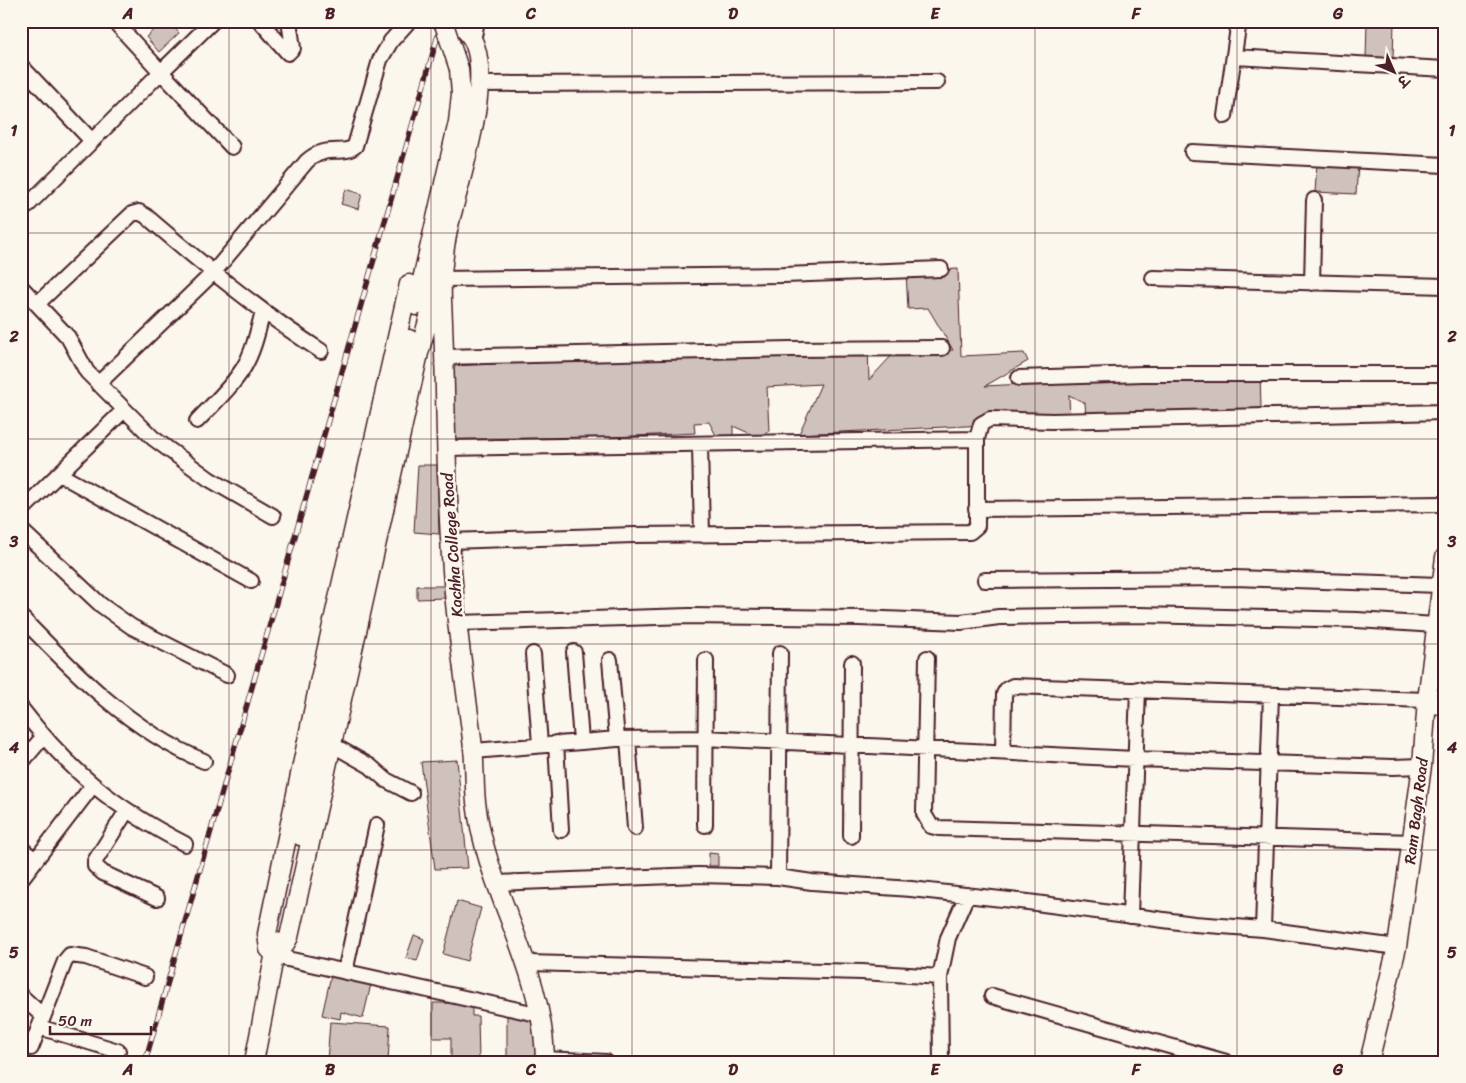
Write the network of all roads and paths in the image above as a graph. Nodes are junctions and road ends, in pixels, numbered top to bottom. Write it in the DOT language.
graph roads {
  1 [pos="114,21"];
  2 [pos="213,21"];
  3 [pos="260,21"];
  4 [pos="289,21"];
  5 [pos="409,21"];
  6 [pos="442,21"];
  7 [pos="477,21"];
  8 [pos="1239,21"];
  9 [pos="473,41"];
  10 [pos="1234,57"];
  11 [pos="21,66"];
  12 [pos="1445,69"];
  13 [pos="161,72"];
  14 [pos="936,82"];
  15 [pos="480,84"];
  16 [pos="1225,116"];
  17 [pos="92,141"];
  18 [pos="232,147"];
  19 [pos="1192,152"];
  20 [pos="1445,166"];
  21 [pos="1314,200"];
  22 [pos="21,212"];
  23 [pos="941,269"];
  24 [pos="213,273"];
  25 [pos="441,277"];
  26 [pos="1153,278"];
  27 [pos="1312,283"];
  28 [pos="409,284"];
  29 [pos="1445,286"];
  30 [pos="21,287"];
  31 [pos="37,304"];
  32 [pos="263,311"];
  33 [pos="942,348"];
  34 [pos="321,351"];
  35 [pos="445,357"];
  36 [pos="1445,374"];
  37 [pos="1019,378"];
  38 [pos="98,384"];
  39 [pos="124,410"];
  40 [pos="1445,412"];
  41 [pos="197,421"];
  42 [pos="977,439"];
  43 [pos="700,445"];
  44 [pos="446,448"];
  45 [pos="59,474"];
  46 [pos="24,502"];
  47 [pos="1445,504"];
  48 [pos="976,509"];
  49 [pos="273,516"];
  50 [pos="21,530"];
  51 [pos="702,535"];
  52 [pos="450,541"];
  53 [pos="1445,557"];
  54 [pos="985,580"];
  55 [pos="251,581"];
  56 [pos="1440,585"];
  57 [pos="21,617"];
  58 [pos="458,623"];
  59 [pos="1436,625"];
  60 [pos="574,652"];
  61 [pos="780,653"];
  62 [pos="533,654"];
  63 [pos="927,658"];
  64 [pos="610,660"];
  65 [pos="706,660"];
  66 [pos="852,663"];
  67 [pos="227,675"];
  68 [pos="1138,689"];
  69 [pos="1271,695"];
  70 [pos="1427,702"];
  71 [pos="1445,705"];
  72 [pos="21,708"];
  73 [pos="43,737"];
  74 [pos="704,738"];
  75 [pos="622,739"];
  76 [pos="779,740"];
  77 [pos="581,742"];
  78 [pos="556,743"];
  79 [pos="540,744"];
  80 [pos="333,745"];
  81 [pos="852,745"];
  82 [pos="924,749"];
  83 [pos="474,751"];
  84 [pos="1004,752"];
  85 [pos="1135,759"];
  86 [pos="204,761"];
  87 [pos="1269,762"];
  88 [pos="21,763"];
  89 [pos="1422,766"];
  90 [pos="93,785"];
  91 [pos="410,793"];
  92 [pos="126,812"];
  93 [pos="377,825"];
  94 [pos="705,825"];
  95 [pos="635,828"];
  96 [pos="561,830"];
  97 [pos="1132,834"];
  98 [pos="851,836"];
  99 [pos="1264,840"];
  100 [pos="1413,842"];
  101 [pos="185,844"];
  102 [pos="21,848"];
  103 [pos="35,860"];
  104 [pos="778,877"];
  105 [pos="21,879"];
  106 [pos="496,883"];
  107 [pos="967,895"];
  108 [pos="157,898"];
  109 [pos="1130,916"];
  110 [pos="1263,929"];
  111 [pos="1398,947"];
  112 [pos="275,949"];
  113 [pos="528,963"];
  114 [pos="345,972"];
  115 [pos="145,977"];
  116 [pos="940,977"];
  117 [pos="21,996"];
  118 [pos="992,996"];
  119 [pos="541,1015"];
  120 [pos="41,1022"];
  121 [pos="31,1048"];
  122 [pos="118,1051"];
  123 [pos="545,1060"];
  124 [pos="254,1062"];
  125 [pos="606,1062"];
  126 [pos="941,1062"];
  127 [pos="1226,1062"];
  128 [pos="1369,1062"];
  1 -- 13 [label="street"];
  2 -- 13 [label="street"];
  3 -- 4 [label="street"];
  5 -- 24 [label="street"];
  6 -- 9 [label="street"];
  6 -- 112 [label="street, bridge"];
  7 -- 9 [label="street, Kachha College Road"];
  8 -- 10 [label="street"];
  9 -- 15 [label="street, Kachha College Road"];
  10 -- 12 [label="street"];
  10 -- 16 [label="street"];
  11 -- 17 [label="street"];
  13 -- 17 [label="street"];
  13 -- 18 [label="street"];
  14 -- 15 [label="street"];
  15 -- 25 [label="street, Kachha College Road"];
  17 -- 22 [label="street"];
  19 -- 20 [label="street"];
  21 -- 27 [label="street"];
  23 -- 25 [label="street"];
  24 -- 31 [label="street"];
  24 -- 32 [label="street"];
  24 -- 38 [label="street"];
  25 -- 35 [label="street, Kachha College Road"];
  25 -- 80 [label="street"];
  26 -- 27 [label="street"];
  27 -- 29 [label="street"];
  28 -- 112 [label="street"];
  30 -- 31 [label="street"];
  31 -- 38 [label="street"];
  32 -- 34 [label="street"];
  32 -- 41 [label="street"];
  33 -- 35 [label="street"];
  35 -- 44 [label="street, Kachha College Road"];
  36 -- 37 [label="street"];
  38 -- 39 [label="street"];
  39 -- 45 [label="street"];
  39 -- 49 [label="street"];
  40 -- 42 [label="street"];
  42 -- 43 [label="street"];
  42 -- 48 [label="street"];
  43 -- 44 [label="street"];
  43 -- 51 [label="street"];
  44 -- 52 [label="street, Kachha College Road"];
  45 -- 46 [label="street"];
  45 -- 55 [label="street"];
  47 -- 48 [label="street"];
  48 -- 51 [label="street"];
  50 -- 67 [label="street"];
  51 -- 52 [label="street"];
  52 -- 58 [label="street, Kachha College Road"];
  53 -- 56 [label="street, Ram Bagh Road"];
  54 -- 56 [label="street"];
  56 -- 59 [label="street, Ram Bagh Road"];
  57 -- 86 [label="street"];
  58 -- 59 [label="street"];
  58 -- 83 [label="street, Kachha College Road"];
  59 -- 70 [label="street, Ram Bagh Road"];
  60 -- 77 [label="street"];
  61 -- 76 [label="street"];
  62 -- 79 [label="street"];
  63 -- 82 [label="street"];
  64 -- 75 [label="street"];
  65 -- 74 [label="street"];
  66 -- 81 [label="street"];
  68 -- 69 [label="street"];
  68 -- 84 [label="street"];
  68 -- 85 [label="street"];
  69 -- 70 [label="street"];
  69 -- 87 [label="street"];
  70 -- 71 [label="street"];
  70 -- 89 [label="street, Ram Bagh Road"];
  72 -- 73 [label="street"];
  73 -- 88 [label="street"];
  73 -- 90 [label="street"];
  74 -- 75 [label="street"];
  74 -- 76 [label="street"];
  74 -- 94 [label="street"];
  75 -- 77 [label="street"];
  75 -- 95 [label="street"];
  76 -- 81 [label="street"];
  76 -- 104 [label="street"];
  77 -- 78 [label="street"];
  78 -- 79 [label="street"];
  78 -- 96 [label="street"];
  79 -- 83 [label="street"];
  80 -- 91 [label="street"];
  80 -- 112 [label="street"];
  81 -- 82 [label="street"];
  81 -- 98 [label="street"];
  82 -- 84 [label="street"];
  82 -- 97 [label="street"];
  83 -- 106 [label="street, Kachha College Road"];
  84 -- 85 [label="street"];
  85 -- 87 [label="street"];
  85 -- 97 [label="street"];
  87 -- 89 [label="street"];
  87 -- 99 [label="street"];
  89 -- 100 [label="street, Ram Bagh Road"];
  90 -- 92 [label="street"];
  90 -- 103 [label="street"];
  92 -- 101 [label="street"];
  92 -- 108 [label="street"];
  93 -- 114 [label="street"];
  97 -- 99 [label="street"];
  97 -- 109 [label="street"];
  99 -- 100 [label="street"];
  99 -- 110 [label="street"];
  100 -- 111 [label="street, Ram Bagh Road"];
  102 -- 103 [label="street"];
  103 -- 105 [label="street"];
  104 -- 106 [label="street"];
  104 -- 107 [label="street"];
  106 -- 113 [label="street, Kachha College Road"];
  107 -- 109 [label="street"];
  107 -- 116 [label="street"];
  109 -- 110 [label="street"];
  110 -- 111 [label="street"];
  111 -- 128 [label="street, Ram Bagh Road"];
  112 -- 114 [label="street"];
  112 -- 124 [label="street"];
  113 -- 116 [label="street"];
  113 -- 119 [label="street, Kachha College Road"];
  114 -- 119 [label="street"];
  115 -- 120 [label="street"];
  116 -- 126 [label="street"];
  117 -- 120 [label="street"];
  118 -- 127 [label="street"];
  119 -- 123 [label="street, Kachha College Road"];
  120 -- 121 [label="street"];
  120 -- 122 [label="street"];
  123 -- 125 [label="street"];
}
